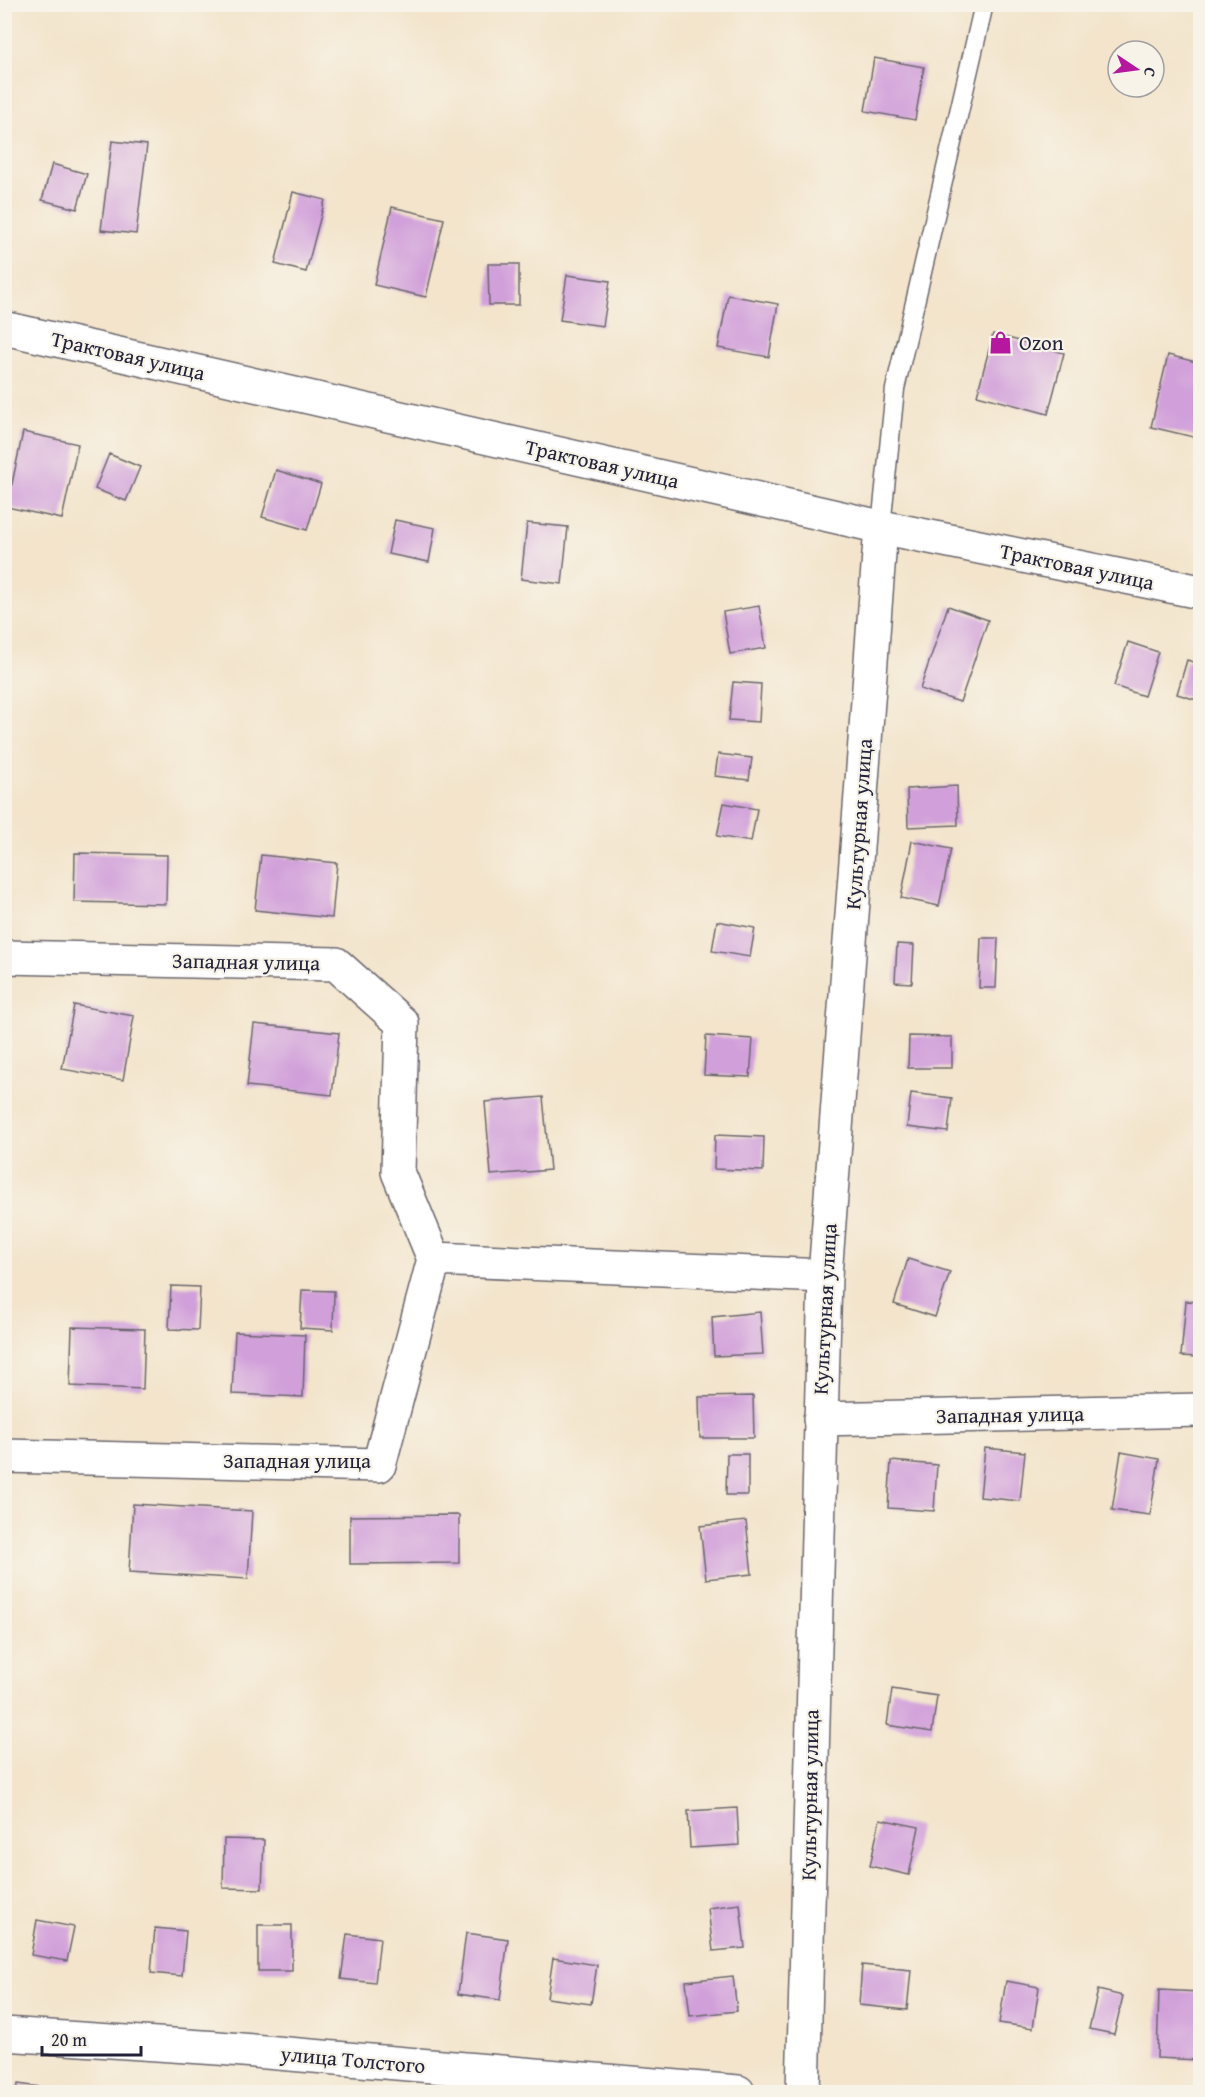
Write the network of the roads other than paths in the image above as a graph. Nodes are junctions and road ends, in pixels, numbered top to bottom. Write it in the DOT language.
graph roads {
  1 [pos="984,4"];
  2 [pos="4,328"];
  3 [pos="881,527"];
  4 [pos="1200,592"];
  5 [pos="4,957"];
  6 [pos="434,1259"];
  7 [pos="825,1276"];
  8 [pos="1200,1410"];
  9 [pos="820,1419"];
  10 [pos="4,1456"];
  11 [pos="4,2034"];
  12 [pos="738,2092"];
  13 [pos="802,2092"];
  1 -- 3 [label="lane"];
  2 -- 3 [label="street, Трактовая улица"];
  3 -- 4 [label="street, Трактовая улица"];
  3 -- 7 [label="street, Культурная улица"];
  5 -- 6 [label="street, Западная улица"];
  6 -- 7 [label="street"];
  6 -- 10 [label="street, Западная улица"];
  7 -- 9 [label="street, Культурная улица"];
  8 -- 9 [label="street, Западная улица"];
  9 -- 13 [label="street, Культурная улица"];
  11 -- 12 [label="street, улица Толстого"];
}
